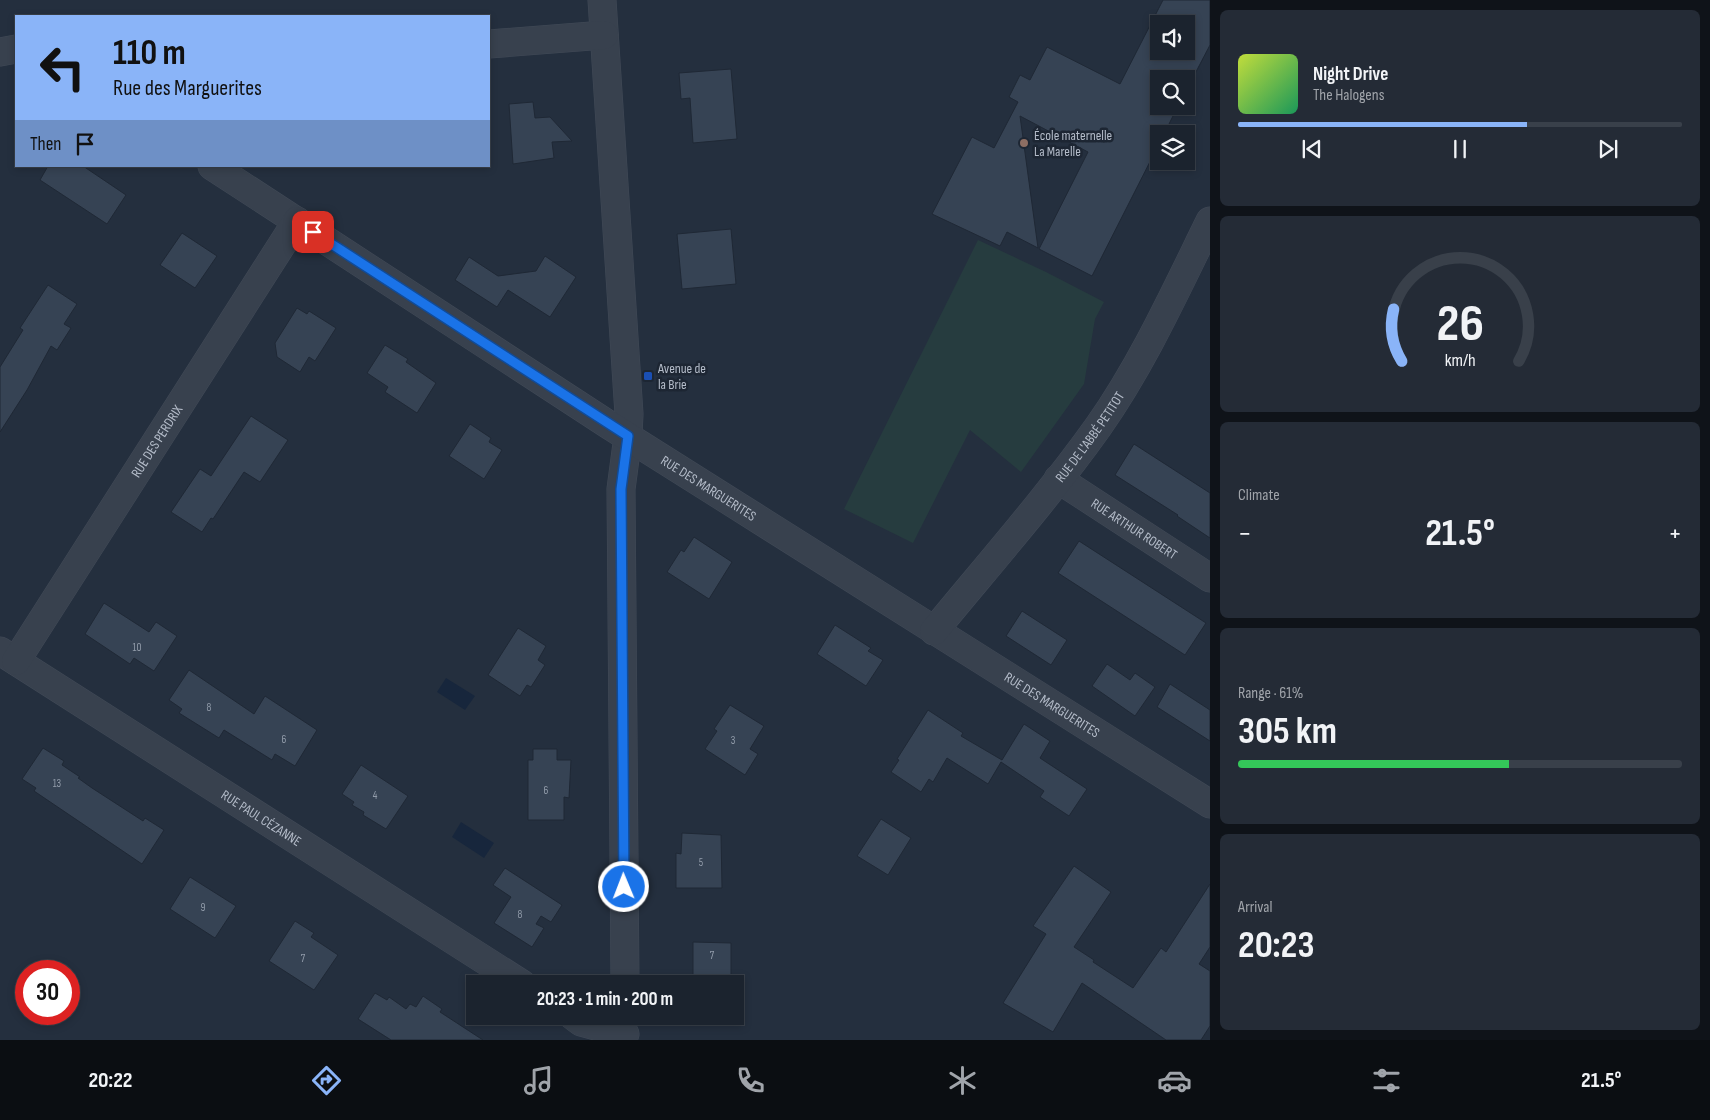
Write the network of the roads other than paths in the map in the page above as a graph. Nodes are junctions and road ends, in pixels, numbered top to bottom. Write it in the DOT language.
graph roads {
  1 [pos="602,0"];
  2 [pos="604,35"];
  3 [pos="490,44"];
  4 [pos="15,49"];
  5 [pos="0,52"];
  6 [pos="214,167"];
  7 [pos="1210,220"];
  8 [pos="297,221"];
  9 [pos="628,436"];
  10 [pos="1058,479"];
  11 [pos="1210,578"];
  12 [pos="934,631"];
  13 [pos="8,656"];
  14 [pos="1210,804"];
  15 [pos="508,975"];
  16 [pos="625,975"];
  17 [pos="598,1025"];
  18 [pos="625,1030"];
  1 -- 2 [label="street"];
  2 -- 3 [label="street"];
  2 -- 9 [label="street"];
  4 -- 5 [label="street"];
  6 -- 8 [label="street, RUE DES MARGUERITES"];
  7 -- 10 [label="street, RUE DE L'ABBÉ PETITOT"];
  8 -- 9 [label="street, RUE DES MARGUERITES"];
  8 -- 13 [label="street, RUE DES PERDRIX"];
  9 -- 12 [label="street, RUE DES MARGUERITES"];
  9 -- 16 [label="street"];
  10 -- 11 [label="street, RUE ARTHUR ROBERT"];
  10 -- 12 [label="street, RUE DE L'ABBÉ PETITOT"];
  12 -- 14 [label="street, RUE DES MARGUERITES"];
  13 -- 15 [label="street, RUE PAUL CÉZANNE"];
  17 -- 18 [label="street"];
}
